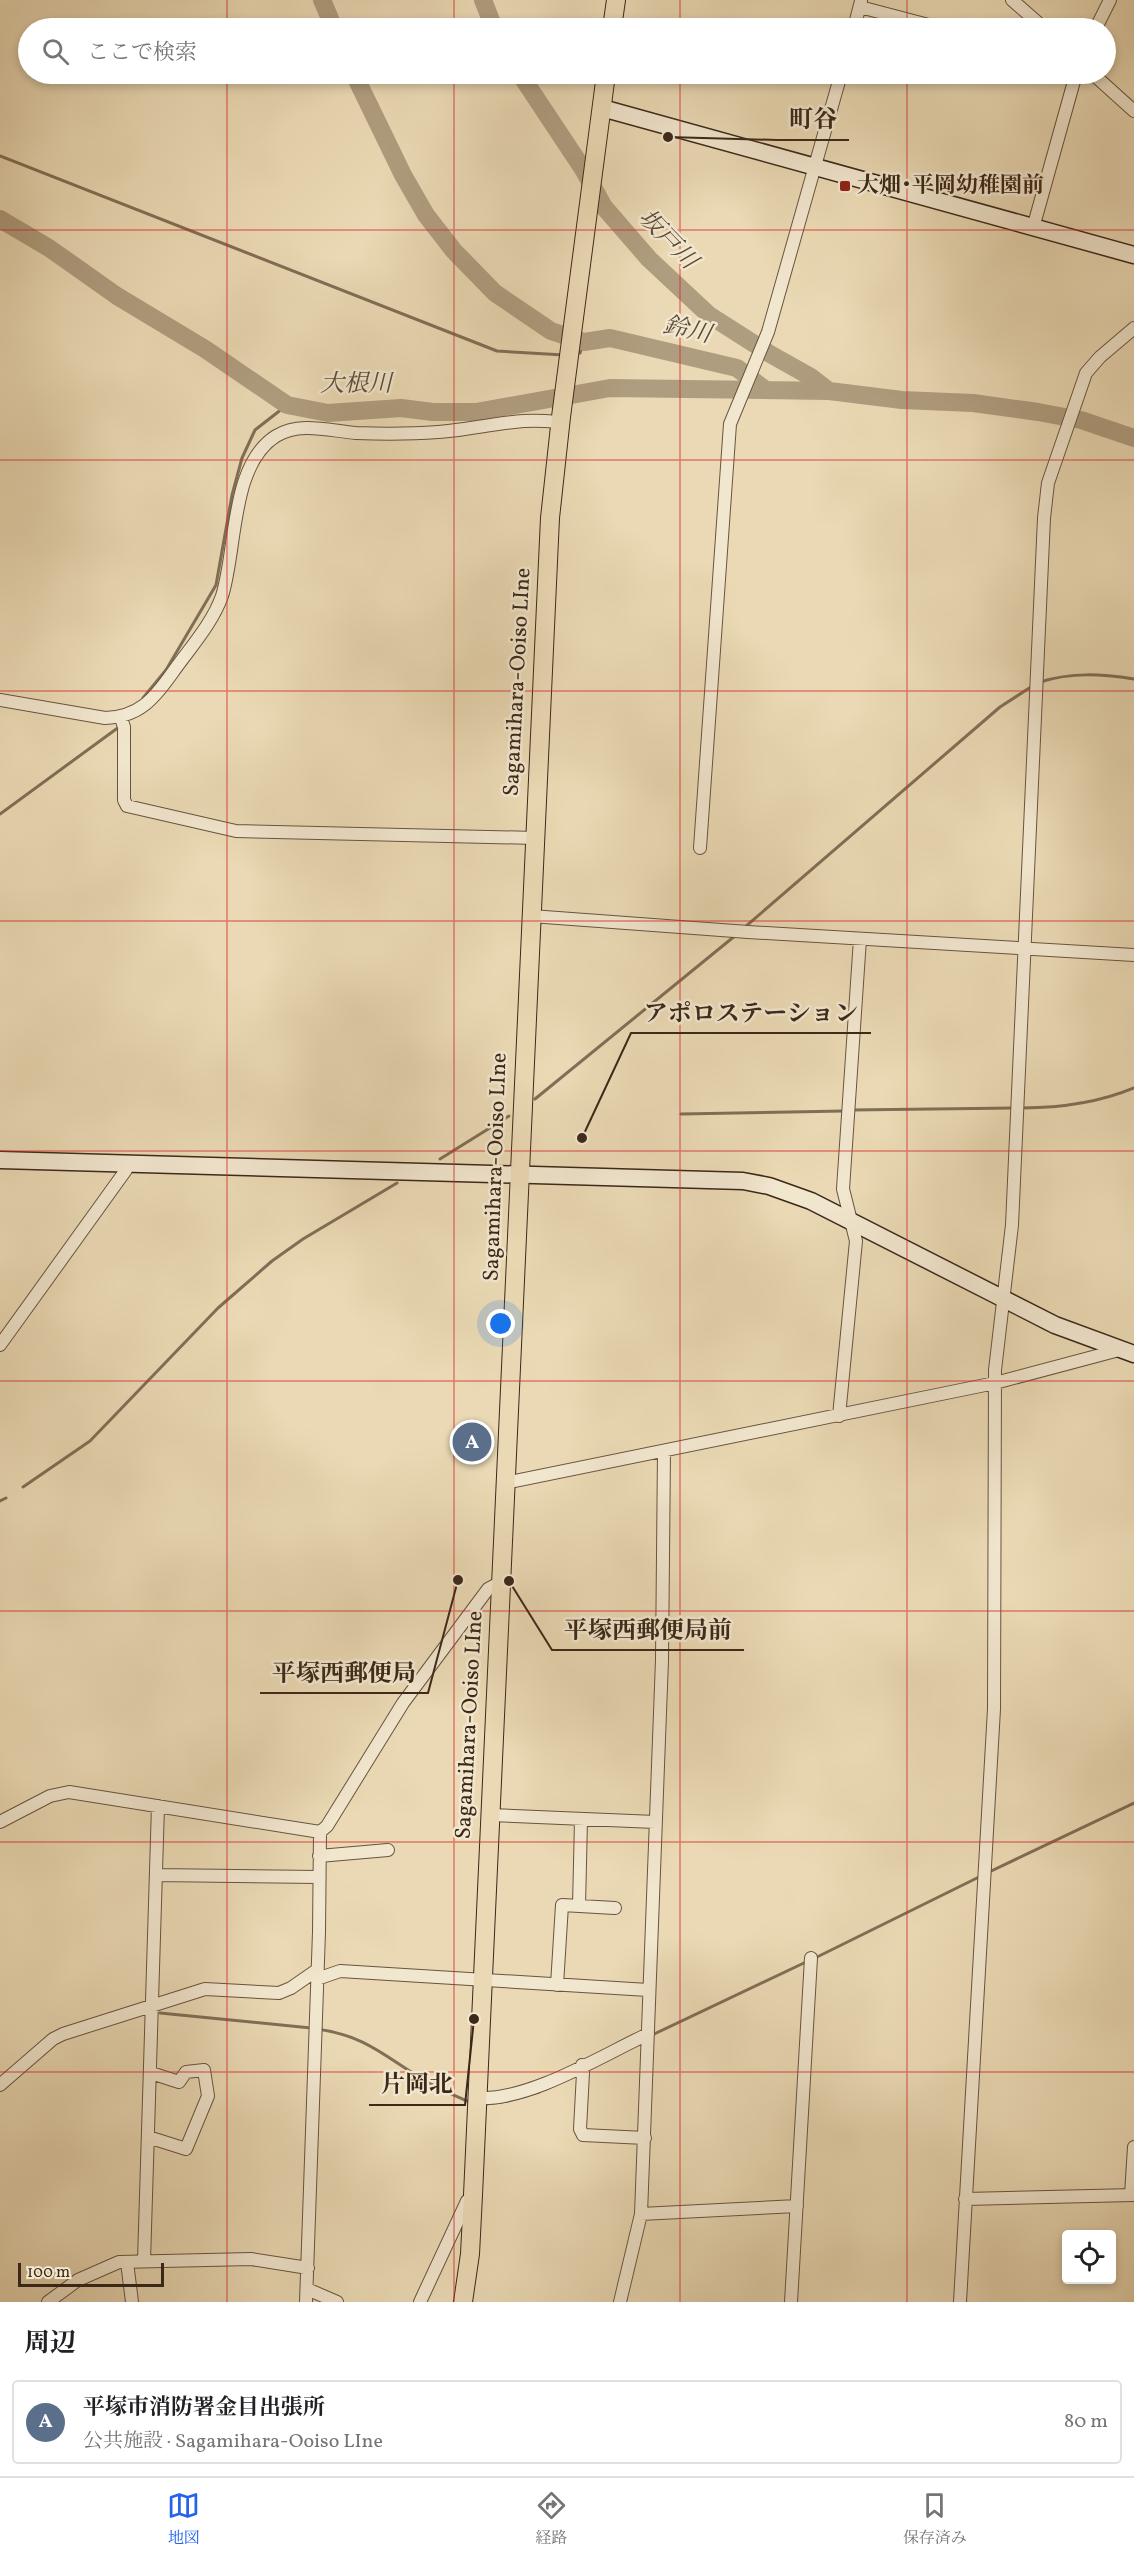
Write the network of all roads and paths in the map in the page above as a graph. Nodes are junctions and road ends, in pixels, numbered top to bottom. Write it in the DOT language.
graph roads {
  1 [pos="616,0"];
  2 [pos="1012,0"];
  3 [pos="1110,0"];
  4 [pos="861,3"];
  5 [pos="613,18"];
  6 [pos="857,18"];
  7 [pos="908,18"];
  8 [pos="1033,18"];
  9 [pos="1101,18"];
  10 [pos="605,84"];
  11 [pos="838,84"];
  12 [pos="1073,84"];
  13 [pos="1104,84"];
  14 [pos="602,108"];
  15 [pos="1134,111"];
  16 [pos="816,167"];
  17 [pos="1033,228"];
  18 [pos="1134,255"];
  19 [pos="1134,328"];
  20 [pos="561,419"];
  21 [pos="0,700"];
  22 [pos="121,718"];
  23 [pos="535,838"];
  24 [pos="700,848"];
  25 [pos="531,916"];
  26 [pos="860,939"];
  27 [pos="1024,948"];
  28 [pos="1134,955"];
  29 [pos="0,1160"];
  30 [pos="126,1163"];
  31 [pos="519,1174"];
  32 [pos="850,1220"];
  33 [pos="1003,1298"];
  34 [pos="0,1345"];
  35 [pos="1127,1352"];
  36 [pos="995,1383"];
  37 [pos="839,1416"];
  38 [pos="664,1451"];
  39 [pos="506,1483"];
  40 [pos="501,1582"];
  41 [pos="158,1806"];
  42 [pos="490,1815"];
  43 [pos="581,1820"];
  44 [pos="0,1822"];
  45 [pos="655,1822"];
  46 [pos="320,1832"];
  47 [pos="388,1850"];
  48 [pos="320,1856"];
  49 [pos="156,1875"];
  50 [pos="319,1877"];
  51 [pos="579,1906"];
  52 [pos="615,1908"];
  53 [pos="811,1960"];
  54 [pos="317,1975"];
  55 [pos="483,1980"];
  56 [pos="557,1985"];
  57 [pos="648,1990"];
  58 [pos="153,2007"];
  59 [pos="648,2039"];
  60 [pos="582,2069"];
  61 [pos="151,2073"];
  62 [pos="0,2085"];
  63 [pos="478,2098"];
  64 [pos="148,2137"];
  65 [pos="645,2138"];
  66 [pos="1134,2147"];
  67 [pos="473,2195"];
  68 [pos="1133,2195"];
  69 [pos="965,2199"];
  70 [pos="796,2206"];
  71 [pos="641,2214"];
  72 [pos="144,2261"];
  73 [pos="127,2262"];
  74 [pos="308,2268"];
  75 [pos="307,2289"];
  76 [pos="48,2302"];
  77 [pos="132,2302"];
  78 [pos="306,2302"];
  79 [pos="337,2302"];
  80 [pos="420,2302"];
  81 [pos="464,2302"];
  82 [pos="620,2302"];
  83 [pos="791,2302"];
  84 [pos="960,2302"];
  1 -- 5 [label="main road"];
  2 -- 8 [label="street"];
  3 -- 9 [label="street"];
  4 -- 6 [label="street"];
  4 -- 7 [label="street"];
  10 -- 14 [label="main road, Sagamihara-Ooiso LIne"];
  11 -- 16 [label="street"];
  12 -- 17 [label="street"];
  13 -- 15 [label="street"];
  14 -- 16 [label="street"];
  14 -- 20 [label="main road, Sagamihara-Ooiso LIne"];
  16 -- 17 [label="street"];
  16 -- 24 [label="street"];
  17 -- 18 [label="street"];
  19 -- 27 [label="street"];
  20 -- 22 [label="street"];
  20 -- 23 [label="main road, Sagamihara-Ooiso LIne"];
  21 -- 22 [label="street"];
  22 -- 23 [label="street"];
  23 -- 25 [label="main road, Sagamihara-Ooiso LIne"];
  25 -- 26 [label="street"];
  25 -- 31 [label="main road, Sagamihara-Ooiso LIne"];
  26 -- 27 [label="street"];
  26 -- 32 [label="street"];
  27 -- 28 [label="street"];
  27 -- 33 [label="street"];
  29 -- 30 [label="street"];
  30 -- 31 [label="street"];
  30 -- 34 [label="street"];
  31 -- 32 [label="street"];
  31 -- 39 [label="main road, Sagamihara-Ooiso LIne"];
  32 -- 33 [label="street"];
  32 -- 37 [label="street"];
  33 -- 35 [label="street"];
  33 -- 36 [label="street"];
  35 -- 36 [label="street"];
  36 -- 37 [label="street"];
  36 -- 69 [label="street"];
  37 -- 38 [label="street"];
  38 -- 39 [label="street"];
  38 -- 45 [label="street"];
  39 -- 40 [label="main road, Sagamihara-Ooiso LIne"];
  40 -- 42 [label="main road, Sagamihara-Ooiso LIne"];
  40 -- 46 [label="street"];
  41 -- 44 [label="street"];
  41 -- 46 [label="street"];
  41 -- 49 [label="street"];
  42 -- 43 [label="street"];
  42 -- 55 [label="main road, Sagamihara-Ooiso LIne"];
  43 -- 45 [label="street"];
  43 -- 51 [label="street"];
  45 -- 57 [label="street"];
  46 -- 48 [label="street"];
  47 -- 48 [label="street"];
  48 -- 50 [label="street"];
  49 -- 50 [label="street"];
  49 -- 58 [label="street"];
  50 -- 54 [label="street"];
  51 -- 52 [label="street"];
  51 -- 56 [label="street"];
  53 -- 70 [label="street"];
  54 -- 55 [label="street"];
  54 -- 58 [label="street"];
  54 -- 74 [label="street"];
  55 -- 56 [label="street"];
  55 -- 63 [label="main road, Sagamihara-Ooiso LIne"];
  56 -- 57 [label="street"];
  57 -- 59 [label="street"];
  58 -- 61 [label="street"];
  58 -- 62 [label="street"];
  59 -- 60 [label="street"];
  59 -- 65 [label="street"];
  60 -- 63 [label="street"];
  60 -- 65 [label="street"];
  61 -- 64 [label="street"];
  61 -- 64 [label="street"];
  63 -- 67 [label="main road, Sagamihara-Ooiso LIne"];
  64 -- 72 [label="street"];
  65 -- 71 [label="street"];
  66 -- 68 [label="street"];
  67 -- 80 [label="street"];
  67 -- 81 [label="main road, Sagamihara-Ooiso LIne"];
  68 -- 69 [label="street"];
  69 -- 84 [label="street"];
  70 -- 71 [label="street"];
  70 -- 83 [label="street"];
  71 -- 82 [label="street"];
  72 -- 73 [label="street"];
  72 -- 74 [label="street"];
  73 -- 76 [label="street"];
  73 -- 77 [label="street"];
  74 -- 75 [label="street"];
  75 -- 78 [label="street"];
  75 -- 79 [label="street"];
}
